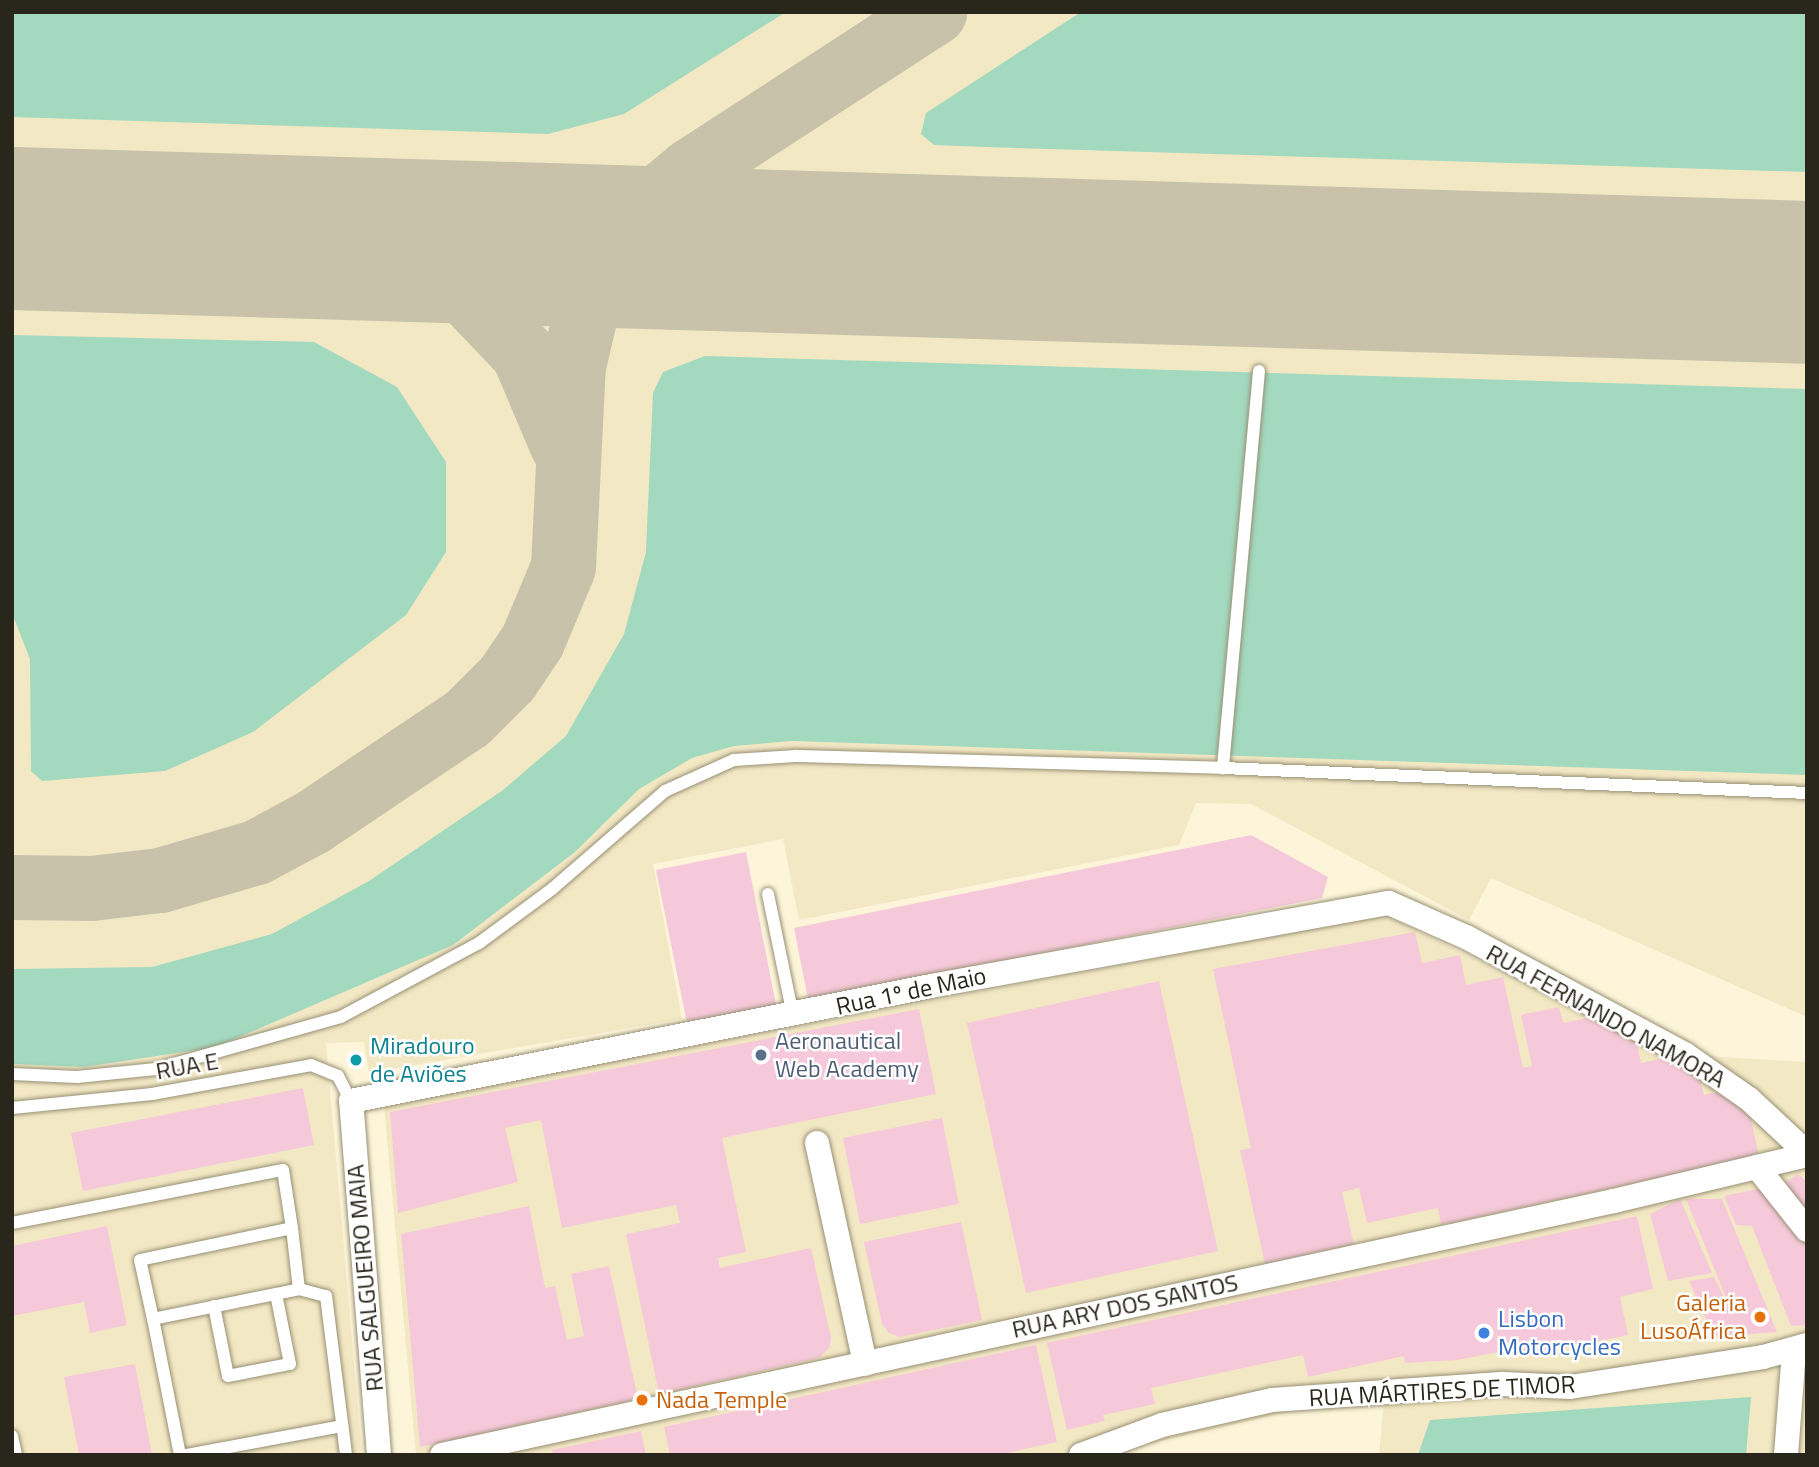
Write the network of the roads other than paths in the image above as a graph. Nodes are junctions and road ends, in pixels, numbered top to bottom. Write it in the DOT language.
graph roads {
  1 [pos="1259,371"];
  2 [pos="1223,768"];
  3 [pos="1807,793"];
  4 [pos="768,894"];
  5 [pos="1388,902"];
  6 [pos="793,1016"];
  7 [pos="12,1074"];
  8 [pos="351,1101"];
  9 [pos="12,1108"];
  10 [pos="817,1143"];
  11 [pos="1807,1154"];
  12 [pos="1757,1167"];
  13 [pos="12,1223"];
  14 [pos="292,1228"];
  15 [pos="1807,1230"];
  16 [pos="299,1289"];
  17 [pos="276,1294"];
  18 [pos="214,1306"];
  19 [pos="153,1319"];
  20 [pos="1800,1348"];
  21 [pos="865,1364"];
  22 [pos="342,1426"];
  23 [pos="12,1436"];
  24 [pos="16,1455"];
  25 [pos="180,1455"];
  26 [pos="186,1455"];
  27 [pos="346,1455"];
  28 [pos="379,1455"];
  29 [pos="442,1455"];
  30 [pos="1081,1455"];
  31 [pos="1786,1455"];
  1 -- 2 [label="lane"];
  2 -- 3 [label="lane"];
  2 -- 7 [label="lane"];
  4 -- 6 [label="lane"];
  5 -- 6 [label="street, Rua 1º de Maio"];
  5 -- 11 [label="street, RUA FERNANDO NAMORA"];
  6 -- 8 [label="street, Rua 1º de Maio"];
  8 -- 9 [label="lane, RUA E"];
  8 -- 28 [label="street, RUA SALGUEIRO MAIA"];
  10 -- 21 [label="street"];
  11 -- 12 [label="street, RUA ARY DOS SANTOS"];
  12 -- 15 [label="street"];
  12 -- 21 [label="street, RUA ARY DOS SANTOS"];
  13 -- 14 [label="lane"];
  14 -- 16 [label="lane"];
  14 -- 19 [label="lane"];
  16 -- 17 [label="lane"];
  16 -- 22 [label="lane"];
  17 -- 18 [label="lane"];
  17 -- 18 [label="lane"];
  18 -- 19 [label="lane"];
  19 -- 25 [label="lane"];
  20 -- 30 [label="street, RUA MÁRTIRES DE TIMOR"];
  20 -- 31 [label="street"];
  21 -- 29 [label="street, RUA ARY DOS SANTOS"];
  22 -- 26 [label="lane"];
  22 -- 27 [label="lane"];
  23 -- 24 [label="lane"];
}
